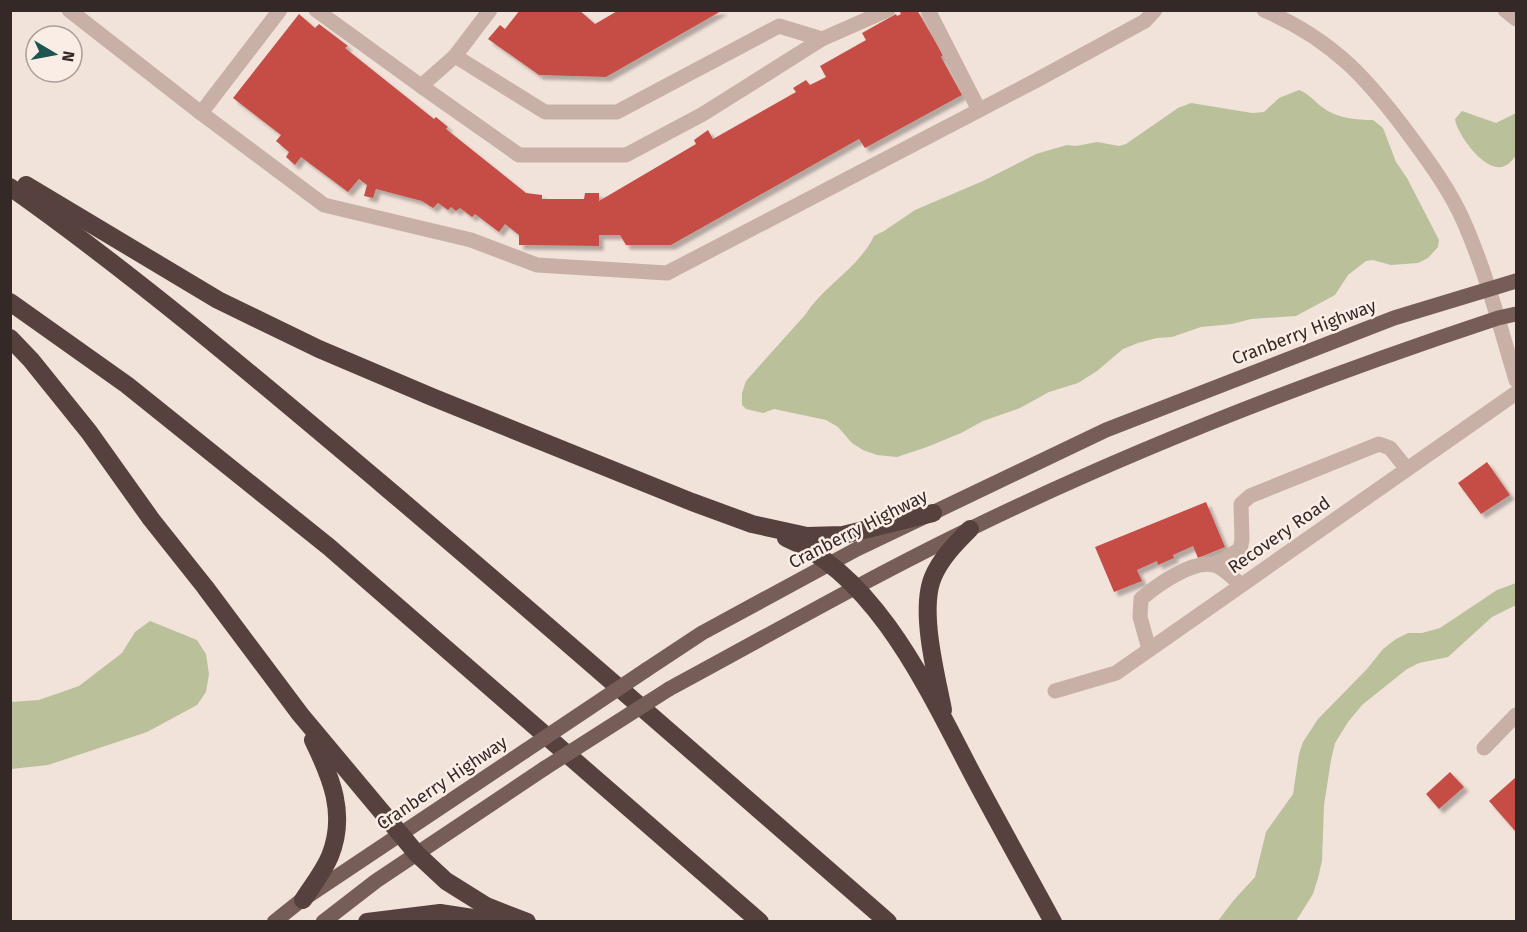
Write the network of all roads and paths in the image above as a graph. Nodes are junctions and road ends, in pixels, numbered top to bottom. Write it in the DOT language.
graph roads {
  1 [pos="280,10"];
  2 [pos="316,10"];
  3 [pos="490,10"];
  4 [pos="888,10"];
  5 [pos="928,10"];
  6 [pos="1155,10"];
  7 [pos="1264,10"];
  8 [pos="1505,10"];
  9 [pos="69,11"];
  10 [pos="333,15"];
  11 [pos="1288,15"];
  12 [pos="1516,19"];
  13 [pos="822,39"];
  14 [pos="455,56"];
  15 [pos="421,86"];
  16 [pos="980,110"];
  17 [pos="201,113"];
  18 [pos="10,176"];
  19 [pos="10,187"];
  20 [pos="1516,281"];
  21 [pos="1489,291"];
  22 [pos="10,302"];
  23 [pos="1516,314"];
  24 [pos="1498,318"];
  25 [pos="10,338"];
  26 [pos="1516,380"];
  27 [pos="1516,393"];
  28 [pos="1407,469"];
  29 [pos="933,513"];
  30 [pos="752,524"];
  31 [pos="970,529"];
  32 [pos="830,564"];
  33 [pos="1216,565"];
  34 [pos="1242,585"];
  35 [pos="855,588"];
  36 [pos="1149,649"];
  37 [pos="1055,691"];
  38 [pos="300,714"];
  39 [pos="1516,715"];
  40 [pos="945,723"];
  41 [pos="1484,748"];
  42 [pos="401,834"];
  43 [pos="417,854"];
  44 [pos="303,900"];
  45 [pos="274,921"];
  46 [pos="323,921"];
  47 [pos="368,921"];
  48 [pos="498,921"];
  49 [pos="527,921"];
  50 [pos="760,921"];
  51 [pos="888,921"];
  52 [pos="1053,921"];
  1 -- 17 [label="street"];
  2 -- 10 [label="street"];
  3 -- 14 [label="street"];
  4 -- 13 [label="street"];
  5 -- 16 [label="street"];
  6 -- 16 [label="street"];
  7 -- 11 [label="street"];
  8 -- 12 [label="street"];
  9 -- 17 [label="street"];
  10 -- 15 [label="street"];
  11 -- 21 [label="street"];
  13 -- 14 [label="street"];
  13 -- 15 [label="street"];
  14 -- 15 [label="street"];
  16 -- 17 [label="street"];
  18 -- 30 [label="highway"];
  19 -- 51 [label="highway"];
  20 -- 21 [label="main road, Cranberry Highway"];
  21 -- 24 [label="street"];
  21 -- 29 [label="main road, Cranberry Highway"];
  22 -- 50 [label="highway"];
  23 -- 24 [label="main road"];
  24 -- 26 [label="street"];
  24 -- 31 [label="main road"];
  25 -- 38 [label="highway"];
  27 -- 28 [label="street, Recovery Road"];
  28 -- 33 [label="street"];
  28 -- 34 [label="street, Recovery Road"];
  29 -- 30 [label="highway"];
  29 -- 32 [label="main road, Cranberry Highway"];
  30 -- 32 [label="highway"];
  31 -- 35 [label="main road"];
  31 -- 40 [label="highway"];
  32 -- 35 [label="highway"];
  32 -- 42 [label="main road, Cranberry Highway, bridge"];
  33 -- 34 [label="street"];
  33 -- 36 [label="street"];
  34 -- 36 [label="street, Recovery Road"];
  35 -- 40 [label="highway"];
  35 -- 43 [label="main road, bridge"];
  36 -- 37 [label="street, Recovery Road"];
  38 -- 42 [label="highway"];
  38 -- 44 [label="highway"];
  39 -- 41 [label="street"];
  40 -- 52 [label="highway"];
  42 -- 43 [label="highway"];
  42 -- 44 [label="main road, Cranberry Highway"];
  43 -- 46 [label="main road"];
  43 -- 49 [label="highway"];
  44 -- 45 [label="main road, Cranberry Highway"];
  47 -- 48 [label="highway"];
}
